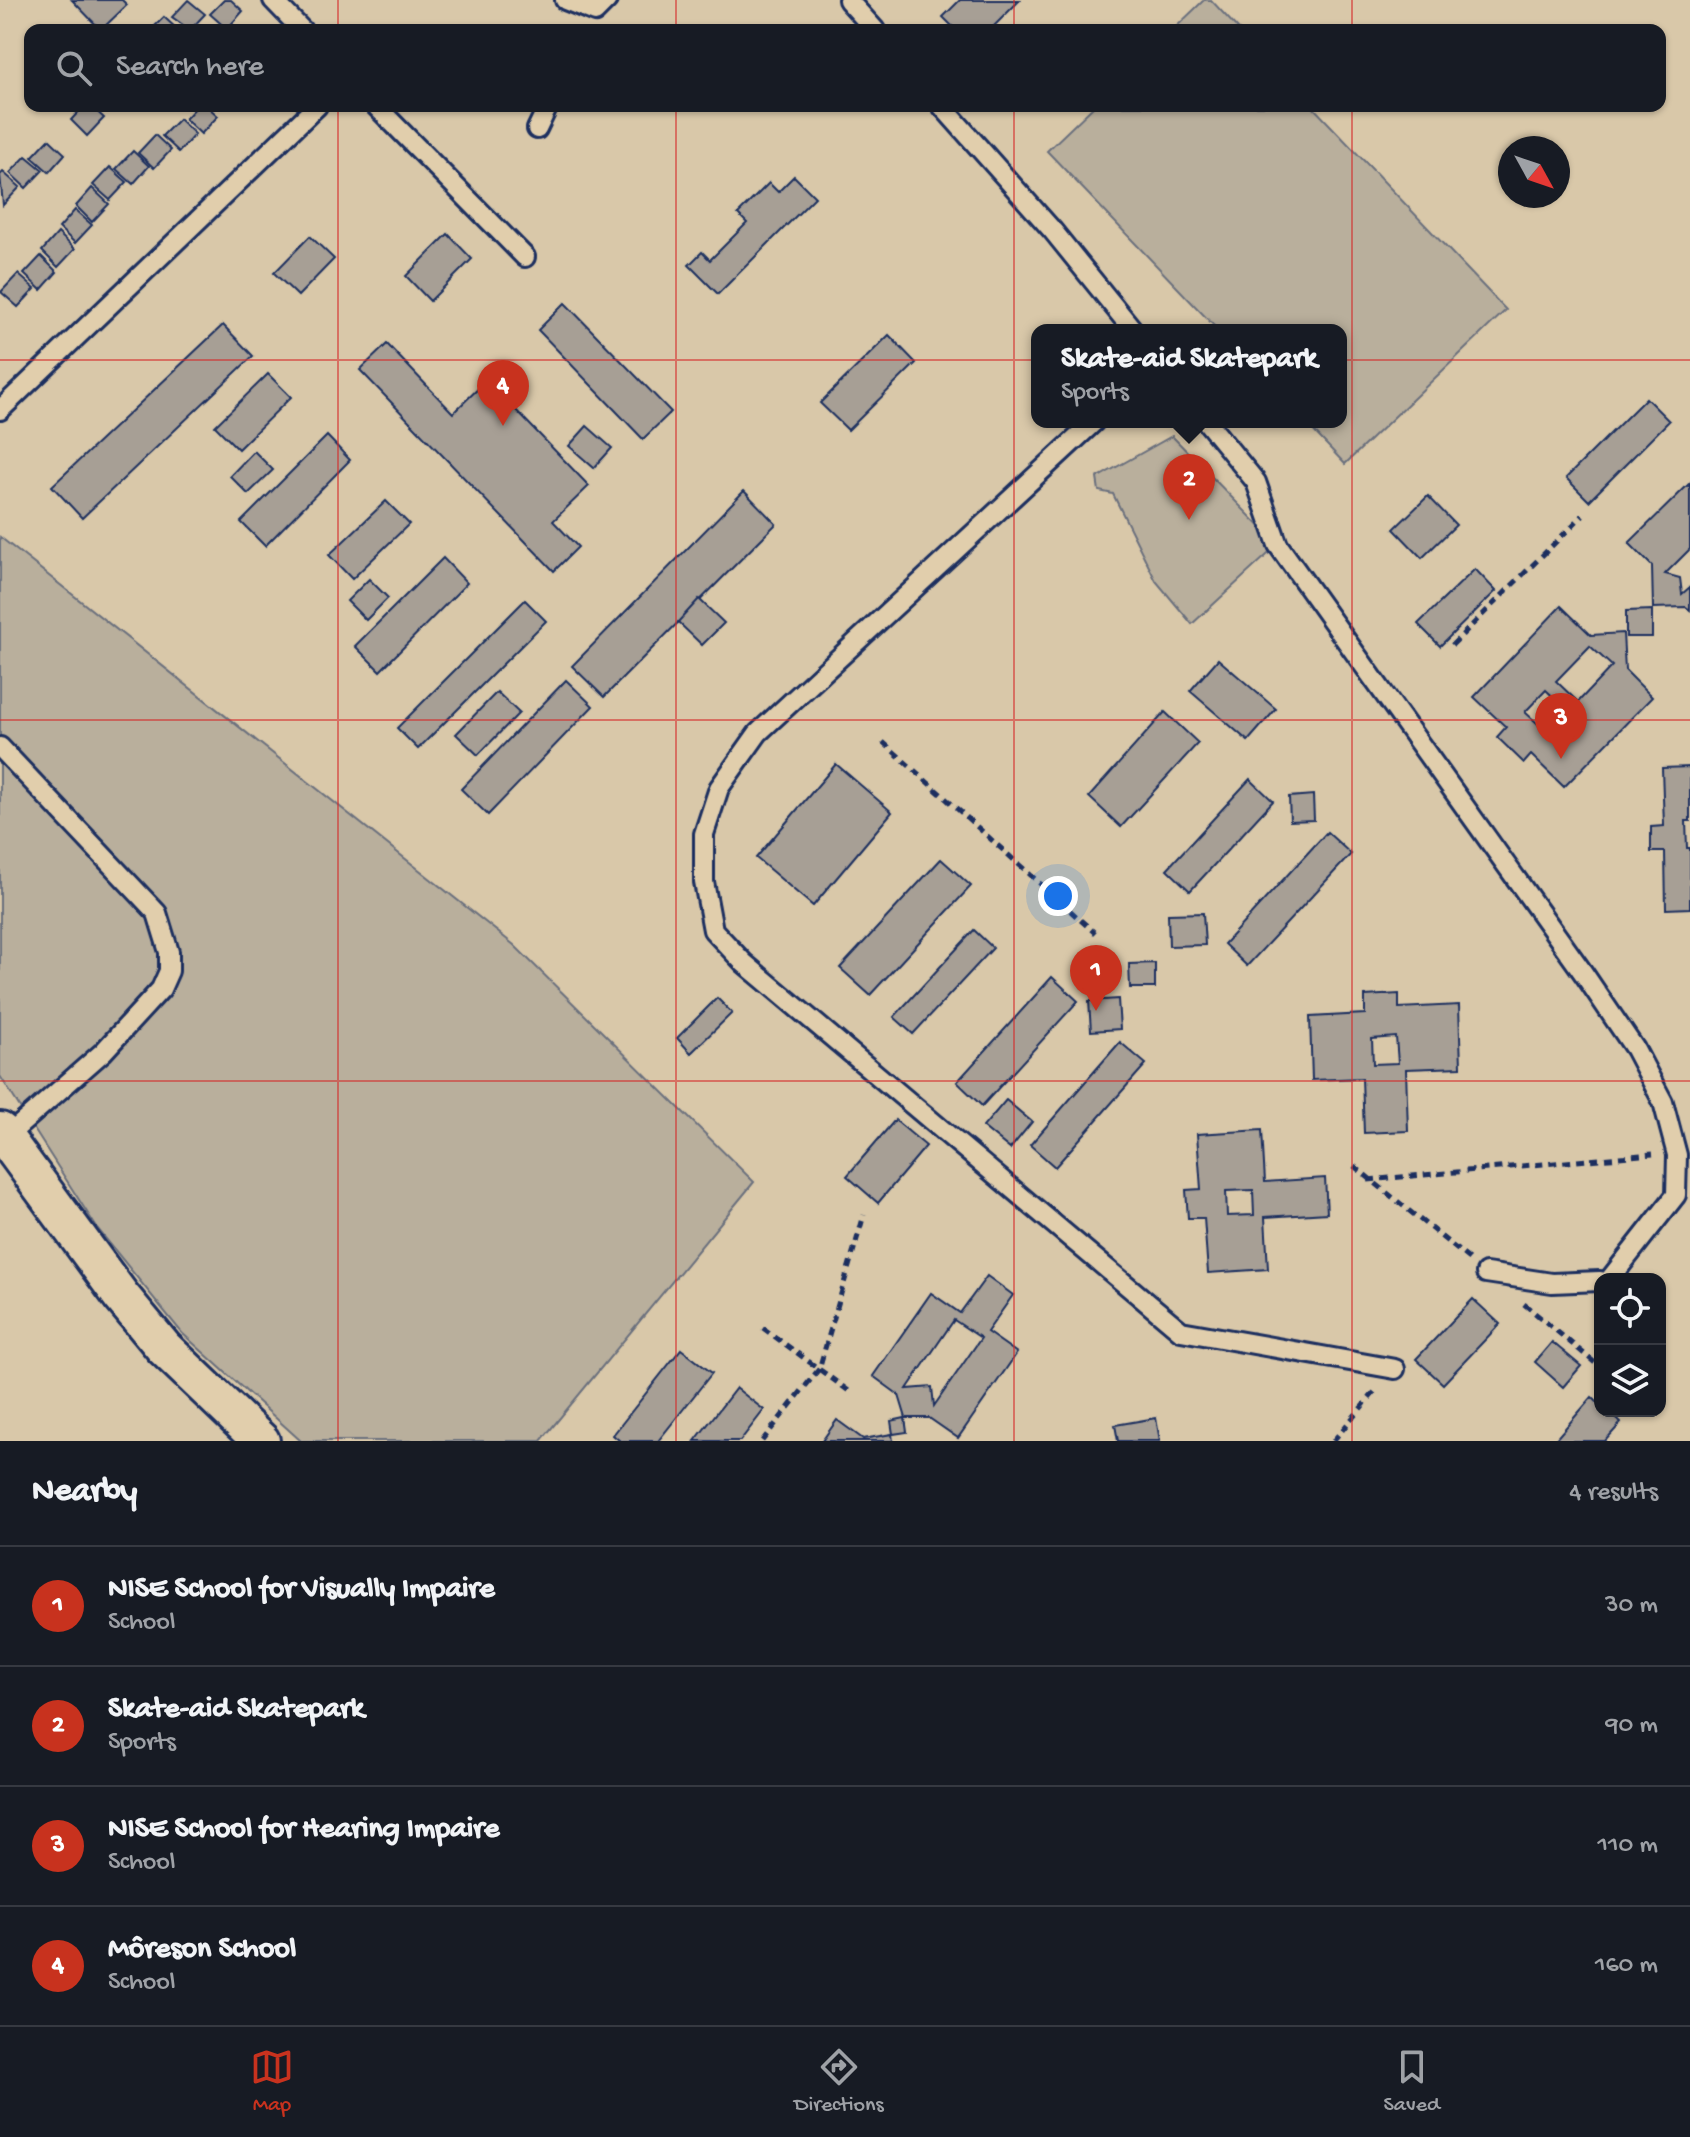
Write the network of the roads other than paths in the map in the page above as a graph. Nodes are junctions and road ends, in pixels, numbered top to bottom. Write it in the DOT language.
graph roads {
  1 [pos="273,0"];
  2 [pos="565,0"];
  3 [pos="848,0"];
  4 [pos="601,6"];
  5 [pos="296,24"];
  6 [pos="590,24"];
  7 [pos="870,24"];
  8 [pos="311,112"];
  9 [pos="382,112"];
  10 [pos="545,112"];
  11 [pos="947,112"];
  12 [pos="537,129"];
  13 [pos="525,257"];
  14 [pos="1128,324"];
  15 [pos="0,410"];
  16 [pos="1088,428"];
  17 [pos="1212,428"];
  18 [pos="0,747"];
  19 [pos="2,1134"];
  20 [pos="1486,1273"];
  21 [pos="1615,1273"];
  22 [pos="1594,1281"];
  23 [pos="1395,1369"];
  24 [pos="261,1441"];
  1 -- 5 [label="lane"];
  2 -- 4 [label="lane"];
  3 -- 7 [label="lane"];
  4 -- 6 [label="lane"];
  8 -- 15 [label="lane"];
  9 -- 13 [label="lane"];
  10 -- 12 [label="lane"];
  11 -- 14 [label="lane"];
  16 -- 23 [label="lane"];
  17 -- 21 [label="lane"];
  18 -- 19 [label="lane"];
  19 -- 24 [label="street"];
  20 -- 22 [label="lane"];
}
